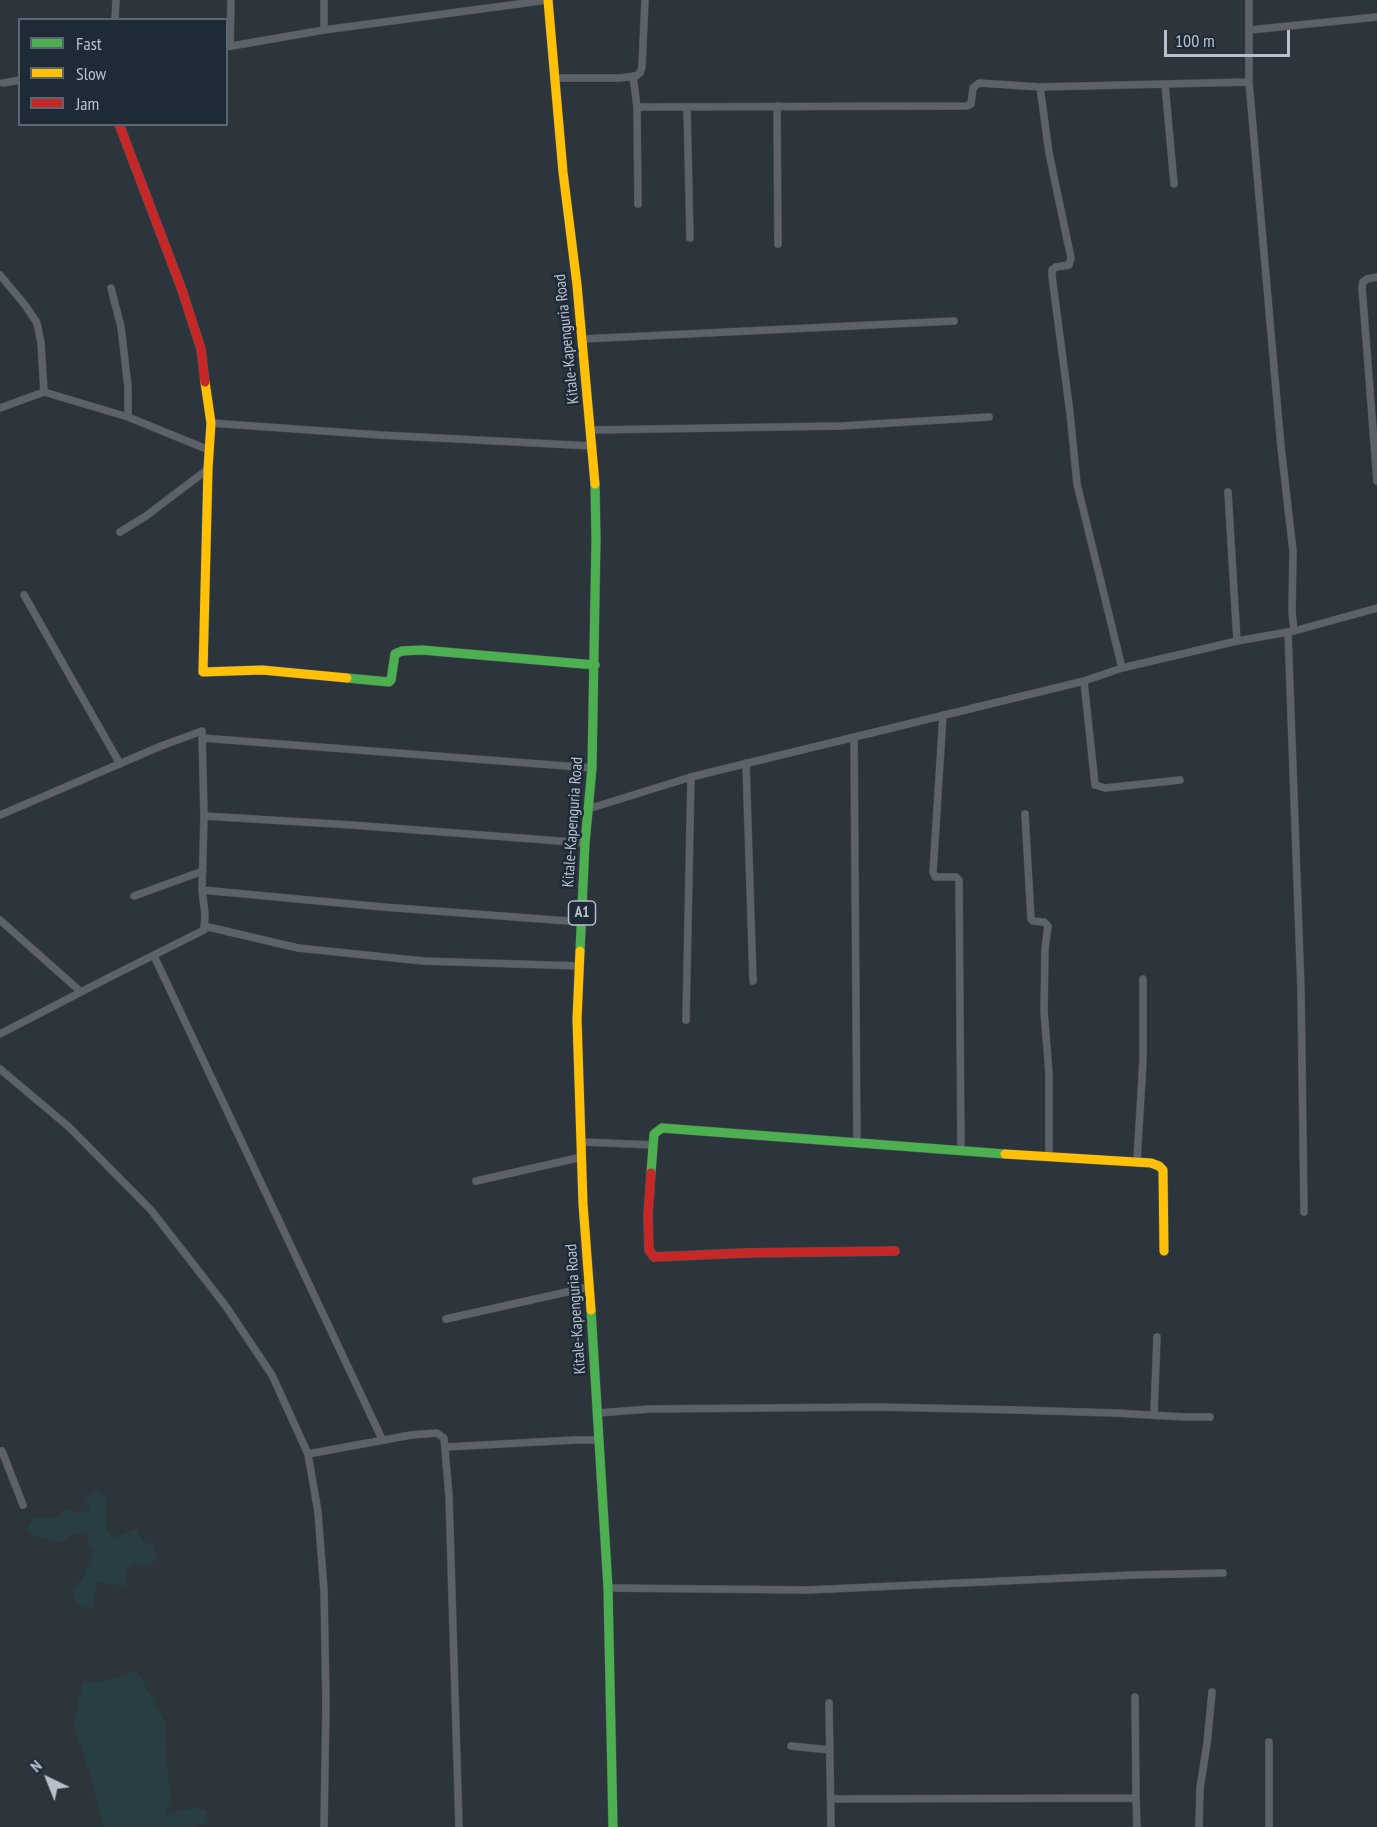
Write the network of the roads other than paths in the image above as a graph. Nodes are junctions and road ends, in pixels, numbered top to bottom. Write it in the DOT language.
graph roads {
  1 [pos="116,0"];
  2 [pos="231,0"];
  3 [pos="324,0"];
  4 [pos="548,0"];
  5 [pos="645,0"];
  6 [pos="1249,0"];
  7 [pos="1377,16"];
  8 [pos="115,18"];
  9 [pos="324,30"];
  10 [pos="1250,30"];
  11 [pos="228,47"];
  12 [pos="633,76"];
  13 [pos="556,78"];
  14 [pos="18,80"];
  15 [pos="1249,82"];
  16 [pos="3,84"];
  17 [pos="1165,84"];
  18 [pos="1040,87"];
  19 [pos="777,106"];
  20 [pos="637,107"];
  21 [pos="687,107"];
  22 [pos="120,126"];
  23 [pos="1174,184"];
  24 [pos="638,204"];
  25 [pos="690,238"];
  26 [pos="778,244"];
  27 [pos="0,275"];
  28 [pos="1377,277"];
  29 [pos="111,288"];
  30 [pos="954,321"];
  31 [pos="583,339"];
  32 [pos="44,392"];
  33 [pos="0,408"];
  34 [pos="128,417"];
  35 [pos="988,417"];
  36 [pos="211,423"];
  37 [pos="591,430"];
  38 [pos="593,446"];
  39 [pos="209,450"];
  40 [pos="208,469"];
  41 [pos="1377,481"];
  42 [pos="1228,492"];
  43 [pos="120,532"];
  44 [pos="24,595"];
  45 [pos="1377,608"];
  46 [pos="1291,632"];
  47 [pos="1237,641"];
  48 [pos="595,665"];
  49 [pos="1122,668"];
  50 [pos="1084,681"];
  51 [pos="943,715"];
  52 [pos="202,738"];
  53 [pos="854,738"];
  54 [pos="746,763"];
  55 [pos="120,764"];
  56 [pos="592,768"];
  57 [pos="691,777"];
  58 [pos="1180,780"];
  59 [pos="588,809"];
  60 [pos="1025,814"];
  61 [pos="0,815"];
  62 [pos="204,816"];
  63 [pos="585,843"];
  64 [pos="203,871"];
  65 [pos="202,890"];
  66 [pos="134,896"];
  67 [pos="0,920"];
  68 [pos="581,922"];
  69 [pos="204,926"];
  70 [pos="154,956"];
  71 [pos="580,966"];
  72 [pos="1143,979"];
  73 [pos="753,981"];
  74 [pos="81,992"];
  75 [pos="686,1020"];
  76 [pos="0,1034"];
  77 [pos="0,1069"];
  78 [pos="582,1142"];
  79 [pos="857,1142"];
  80 [pos="653,1145"];
  81 [pos="961,1151"];
  82 [pos="1049,1155"];
  83 [pos="582,1157"];
  84 [pos="1137,1161"];
  85 [pos="476,1181"];
  86 [pos="1304,1212"];
  87 [pos="895,1251"];
  88 [pos="1164,1251"];
  89 [pos="589,1287"];
  90 [pos="446,1319"];
  91 [pos="1157,1337"];
  92 [pos="598,1413"];
  93 [pos="1154,1415"];
  94 [pos="1210,1417"];
  95 [pos="382,1439"];
  96 [pos="600,1440"];
  97 [pos="446,1447"];
  98 [pos="0,1453"];
  99 [pos="308,1454"];
  100 [pos="23,1505"];
  101 [pos="1223,1573"];
  102 [pos="608,1588"];
  103 [pos="1212,1692"];
  104 [pos="1135,1697"];
  105 [pos="829,1704"];
  106 [pos="1269,1742"];
  107 [pos="791,1746"];
  108 [pos="831,1749"];
  109 [pos="1136,1798"];
  110 [pos="831,1799"];
  111 [pos="324,1827"];
  112 [pos="459,1827"];
  113 [pos="613,1827"];
  114 [pos="831,1827"];
  115 [pos="1137,1827"];
  116 [pos="1199,1827"];
  117 [pos="1269,1827"];
  1 -- 8 [label="street"];
  2 -- 11 [label="street"];
  3 -- 9 [label="street"];
  4 -- 9 [label="street"];
  4 -- 13 [label="main road, Kitale-Kapenguria Road / A1"];
  5 -- 12 [label="street"];
  6 -- 10 [label="street"];
  7 -- 10 [label="street"];
  9 -- 11 [label="street"];
  10 -- 15 [label="street"];
  12 -- 13 [label="street"];
  12 -- 20 [label="street"];
  13 -- 31 [label="main road, Kitale-Kapenguria Road / A1"];
  14 -- 16 [label="street"];
  15 -- 17 [label="street"];
  15 -- 46 [label="street"];
  17 -- 18 [label="street"];
  17 -- 23 [label="street"];
  18 -- 19 [label="street"];
  18 -- 49 [label="street"];
  19 -- 21 [label="street"];
  19 -- 26 [label="street"];
  20 -- 21 [label="street"];
  20 -- 24 [label="street"];
  21 -- 25 [label="street"];
  22 -- 36 [label="main road"];
  27 -- 32 [label="street"];
  28 -- 41 [label="street"];
  29 -- 34 [label="street"];
  30 -- 31 [label="street"];
  31 -- 37 [label="main road, Kitale-Kapenguria Road / A1"];
  32 -- 33 [label="street"];
  32 -- 34 [label="street"];
  34 -- 39 [label="street"];
  35 -- 37 [label="street"];
  36 -- 38 [label="street"];
  36 -- 39 [label="main road"];
  37 -- 38 [label="main road, Kitale-Kapenguria Road / A1"];
  38 -- 48 [label="main road, Kitale-Kapenguria Road / A1"];
  39 -- 40 [label="main road"];
  40 -- 43 [label="street"];
  40 -- 48 [label="main road"];
  42 -- 47 [label="street"];
  44 -- 55 [label="street"];
  45 -- 46 [label="street"];
  46 -- 47 [label="street"];
  46 -- 86 [label="street"];
  47 -- 49 [label="street"];
  48 -- 56 [label="main road, Kitale-Kapenguria Road / A1"];
  49 -- 50 [label="street"];
  50 -- 51 [label="street"];
  50 -- 58 [label="street"];
  51 -- 53 [label="street"];
  51 -- 81 [label="street"];
  52 -- 55 [label="street"];
  52 -- 56 [label="street"];
  52 -- 62 [label="street"];
  53 -- 54 [label="street"];
  53 -- 79 [label="street"];
  54 -- 57 [label="street"];
  54 -- 73 [label="street"];
  55 -- 61 [label="street"];
  56 -- 59 [label="main road, Kitale-Kapenguria Road / A1"];
  57 -- 59 [label="street"];
  57 -- 75 [label="street"];
  59 -- 63 [label="main road, Kitale-Kapenguria Road / A1"];
  60 -- 82 [label="street"];
  62 -- 63 [label="street"];
  62 -- 64 [label="street"];
  63 -- 68 [label="main road, Kitale-Kapenguria Road / A1"];
  64 -- 65 [label="street"];
  64 -- 66 [label="street"];
  65 -- 68 [label="street"];
  65 -- 69 [label="street"];
  67 -- 74 [label="street"];
  68 -- 71 [label="main road, Kitale-Kapenguria Road / A1"];
  69 -- 70 [label="street"];
  69 -- 71 [label="street"];
  70 -- 74 [label="street"];
  70 -- 95 [label="street"];
  71 -- 78 [label="main road, Kitale-Kapenguria Road / A1"];
  72 -- 84 [label="street"];
  74 -- 76 [label="street"];
  77 -- 99 [label="street"];
  78 -- 80 [label="street"];
  78 -- 83 [label="main road, Kitale-Kapenguria Road / A1"];
  79 -- 80 [label="main road"];
  79 -- 81 [label="main road"];
  80 -- 87 [label="main road"];
  81 -- 82 [label="main road"];
  82 -- 84 [label="main road"];
  83 -- 85 [label="street"];
  83 -- 89 [label="main road, Kitale-Kapenguria Road / A1"];
  84 -- 88 [label="main road"];
  89 -- 90 [label="street"];
  89 -- 92 [label="main road, Kitale-Kapenguria Road / A1"];
  91 -- 93 [label="street"];
  92 -- 93 [label="street"];
  92 -- 96 [label="main road, Kitale-Kapenguria Road / A1"];
  93 -- 94 [label="street"];
  95 -- 97 [label="street"];
  95 -- 99 [label="street"];
  96 -- 97 [label="street"];
  96 -- 102 [label="main road, Kitale-Kapenguria Road / A1"];
  97 -- 112 [label="street"];
  98 -- 100 [label="street"];
  99 -- 111 [label="street"];
  101 -- 102 [label="street"];
  102 -- 113 [label="main road, Kitale-Kapenguria Road / A1"];
  103 -- 116 [label="street"];
  104 -- 109 [label="street"];
  105 -- 108 [label="street"];
  106 -- 117 [label="street"];
  107 -- 108 [label="street"];
  108 -- 110 [label="street"];
  109 -- 110 [label="street"];
  109 -- 115 [label="street"];
  110 -- 114 [label="street"];
}
